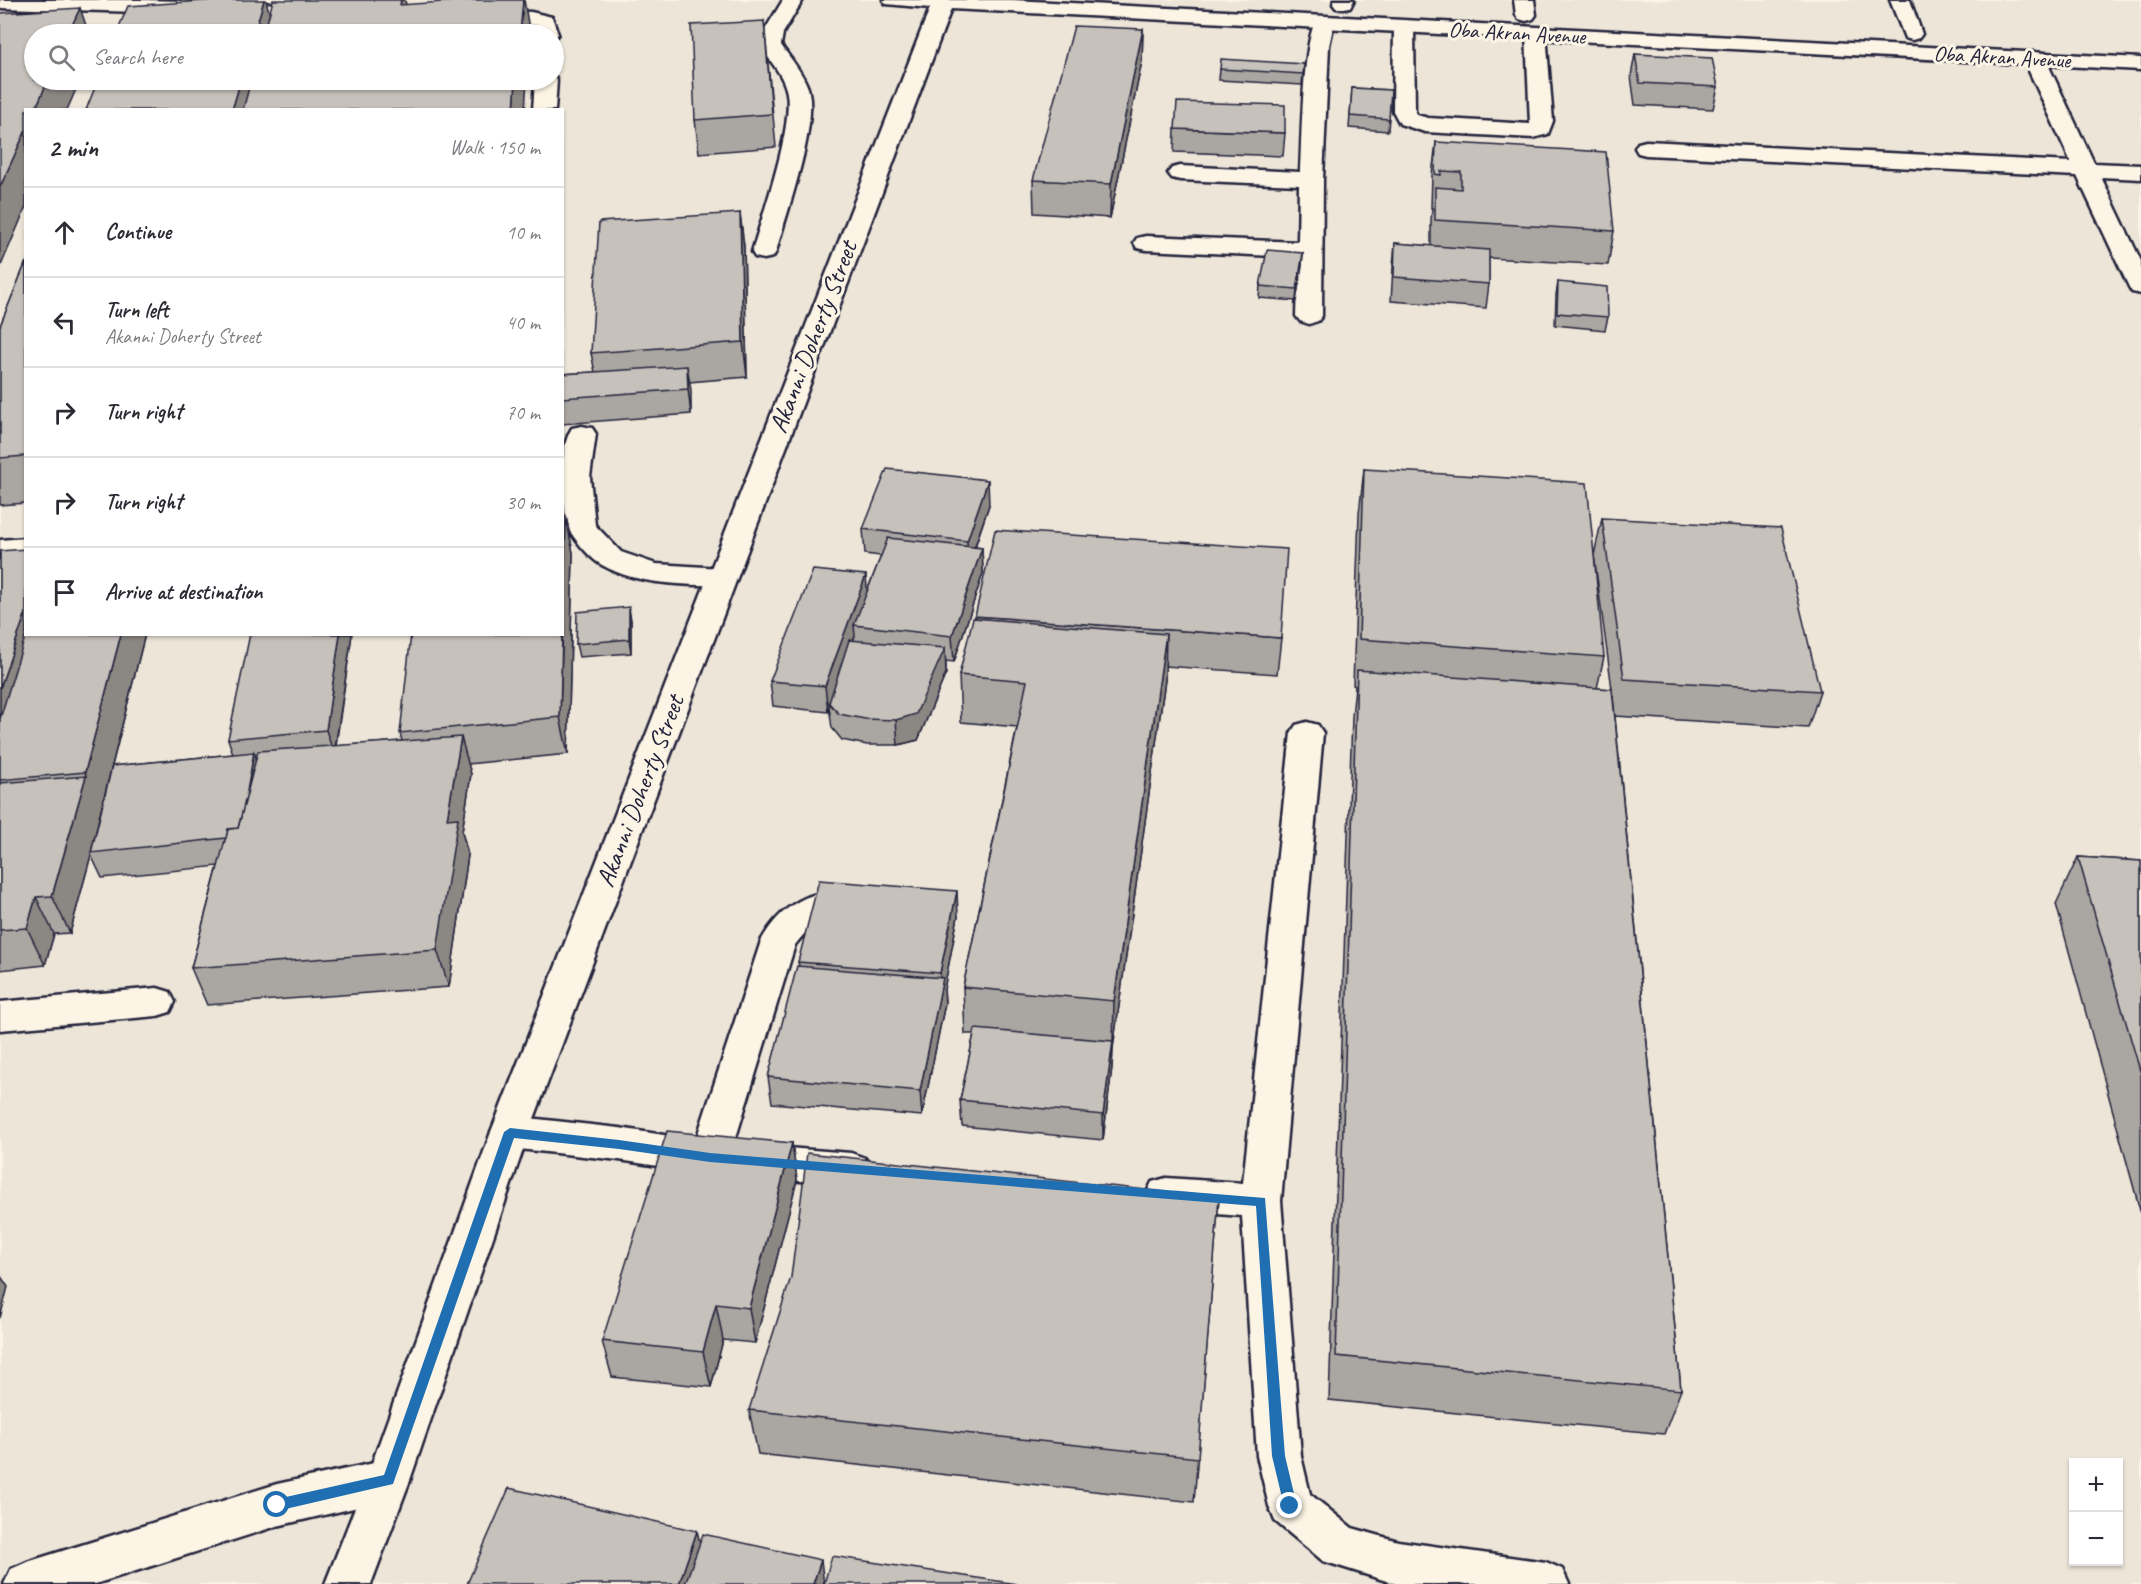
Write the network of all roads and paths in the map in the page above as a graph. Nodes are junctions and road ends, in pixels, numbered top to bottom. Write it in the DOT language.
graph roads {
  1 [pos="793,0"];
  2 [pos="893,0"];
  3 [pos="1276,0"];
  4 [pos="1899,0"];
  5 [pos="0,2"];
  6 [pos="943,2"];
  7 [pos="1343,2"];
  8 [pos="132,9"];
  9 [pos="331,11"];
  10 [pos="460,15"];
  11 [pos="1529,16"];
  12 [pos="1324,23"];
  13 [pos="546,24"];
  14 [pos="1404,27"];
  15 [pos="1912,34"];
  16 [pos="2141,45"];
  17 [pos="2034,58"];
  18 [pos="2141,64"];
  19 [pos="545,90"];
  20 [pos="544,108"];
  21 [pos="1646,148"];
  22 [pos="2084,169"];
  23 [pos="2141,172"];
  24 [pos="1180,173"];
  25 [pos="1311,179"];
  26 [pos="1146,243"];
  27 [pos="1310,250"];
  28 [pos="764,252"];
  29 [pos="2141,287"];
  30 [pos="1309,316"];
  31 [pos="582,434"];
  32 [pos="24,547"];
  33 [pos="0,549"];
  34 [pos="721,577"];
  35 [pos="1307,734"];
  36 [pos="884,901"];
  37 [pos="157,1002"];
  38 [pos="0,1016"];
  39 [pos="510,1132"];
  40 [pos="710,1158"];
  41 [pos="886,1172"];
  42 [pos="1132,1191"];
  43 [pos="1261,1201"];
  44 [pos="388,1480"];
  45 [pos="27,1584"];
  46 [pos="348,1584"];
  47 [pos="1546,1584"];
  1 -- 28 [label="main road"];
  2 -- 6 [label="main road, Oba Akran Avenue"];
  3 -- 7 [label="main road, Oba Akran Avenue"];
  4 -- 15 [label="main road"];
  5 -- 8 [label="main road"];
  6 -- 12 [label="main road, Oba Akran Avenue"];
  6 -- 34 [label="main road, Akanni Doherty Street"];
  7 -- 11 [label="main road, Oba Akran Avenue"];
  8 -- 9 [label="main road"];
  10 -- 13 [label="main road"];
  11 -- 14 [label="main road, Oba Akran Avenue"];
  11 -- 14 [label="main road"];
  11 -- 15 [label="main road, Oba Akran Avenue"];
  11 -- 17 [label="main road, Oba Akran Avenue"];
  12 -- 14 [label="main road, Oba Akran Avenue"];
  12 -- 25 [label="main road"];
  15 -- 16 [label="main road, Oba Akran Avenue"];
  17 -- 18 [label="main road, Oba Akran Avenue"];
  17 -- 22 [label="main road"];
  19 -- 20 [label="main road"];
  21 -- 22 [label="main road"];
  22 -- 23 [label="main road"];
  22 -- 29 [label="main road"];
  24 -- 25 [label="main road"];
  25 -- 27 [label="main road"];
  26 -- 27 [label="main road"];
  27 -- 30 [label="main road"];
  31 -- 34 [label="main road"];
  32 -- 33 [label="main road"];
  34 -- 39 [label="main road, Akanni Doherty Street"];
  35 -- 43 [label="main road"];
  36 -- 40 [label="main road"];
  37 -- 38 [label="main road"];
  39 -- 40 [label="main road"];
  39 -- 44 [label="main road, Akanni Doherty Street"];
  40 -- 41 [label="main road"];
  42 -- 43 [label="main road"];
  43 -- 47 [label="main road"];
  44 -- 45 [label="main road"];
  44 -- 46 [label="main road, Akanni Doherty Street"];
}
